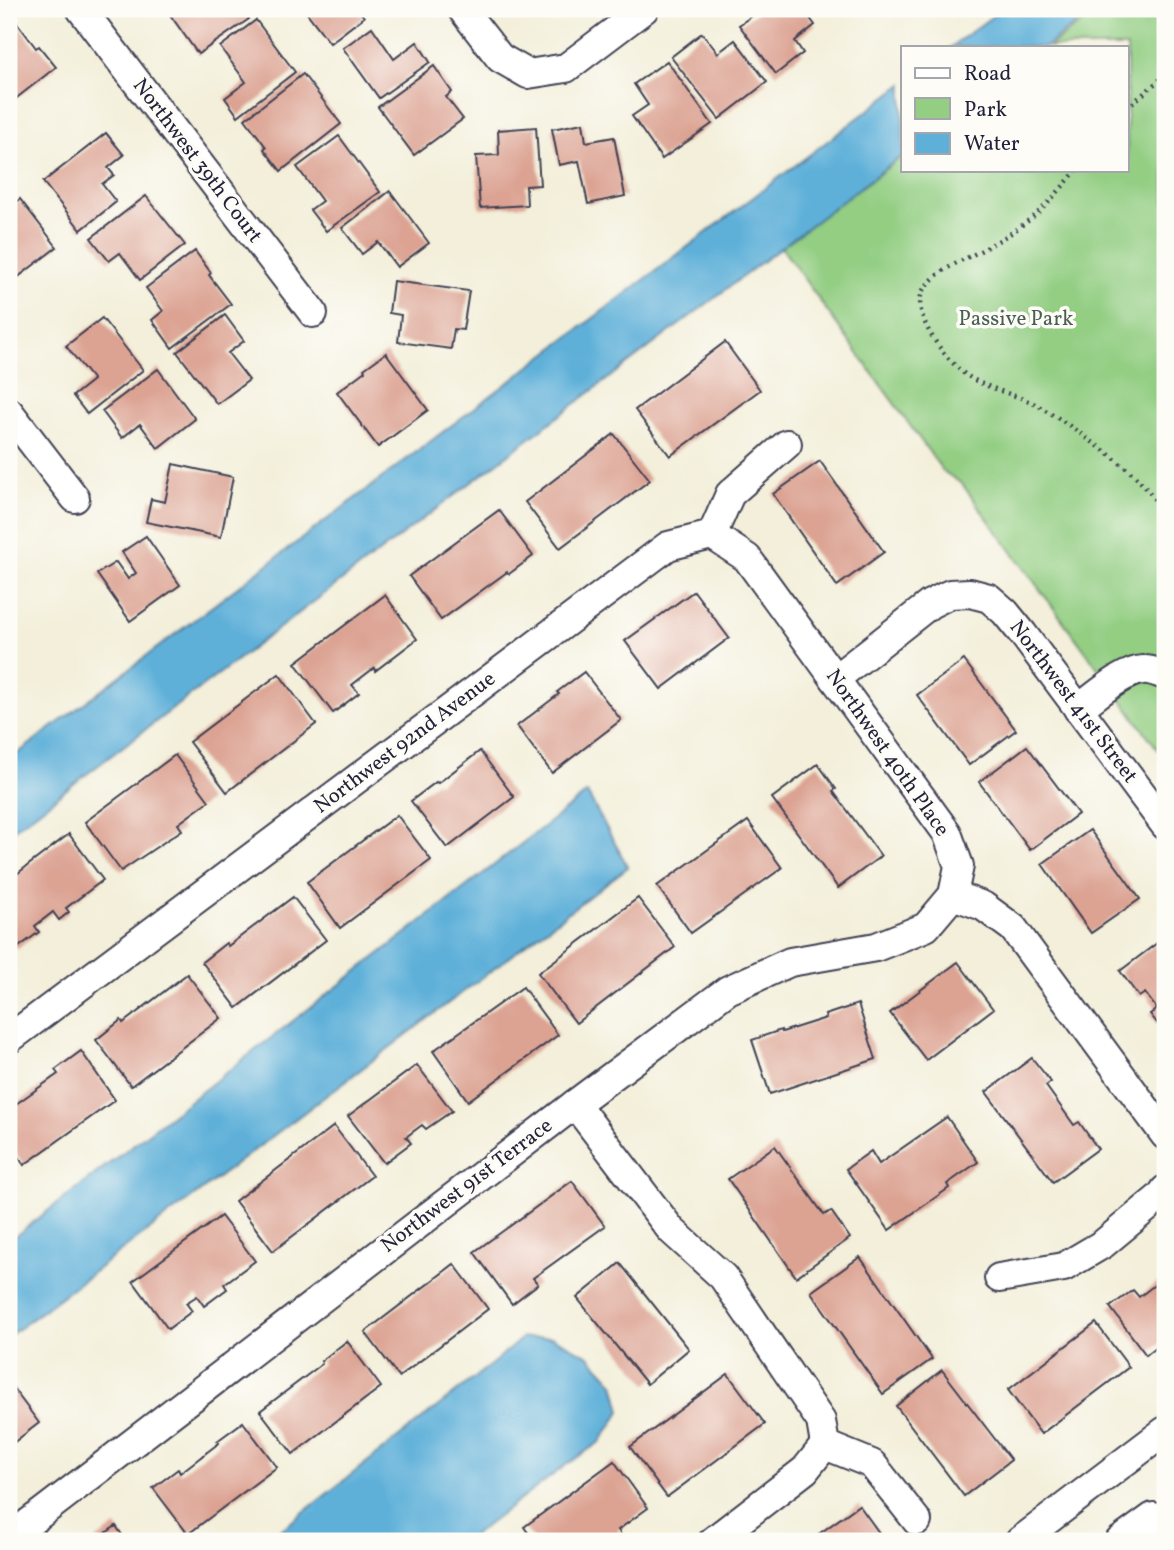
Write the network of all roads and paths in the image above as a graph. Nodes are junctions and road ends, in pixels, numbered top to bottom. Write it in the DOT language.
graph roads {
  1 [pos="81,9"];
  2 [pos="462,9"];
  3 [pos="644,9"];
  4 [pos="1165,75"];
  5 [pos="1128,107"];
  6 [pos="1075,172"];
  7 [pos="313,313"];
  8 [pos="9,412"];
  9 [pos="788,444"];
  10 [pos="75,498"];
  11 [pos="1165,518"];
  12 [pos="712,536"];
  13 [pos="1165,675"];
  14 [pos="835,679"];
  15 [pos="1078,709"];
  16 [pos="1165,825"];
  17 [pos="953,895"];
  18 [pos="9,1039"];
  19 [pos="575,1104"];
  20 [pos="1165,1135"];
  21 [pos="1165,1190"];
  22 [pos="999,1278"];
  23 [pos="1165,1431"];
  24 [pos="825,1445"];
  25 [pos="917,1521"];
  26 [pos="1165,1531"];
  27 [pos="9,1538"];
  28 [pos="713,1541"];
  29 [pos="1020,1541"];
  30 [pos="1120,1541"];
  1 -- 7 [label="street, Northwest 39th Court"];
  2 -- 3 [label="street"];
  4 -- 5 [label="path"];
  6 -- 11 [label="path"];
  8 -- 10 [label="street"];
  9 -- 12 [label="street"];
  12 -- 14 [label="street, Northwest 40th Place"];
  12 -- 18 [label="street, Northwest 92nd Avenue"];
  13 -- 15 [label="street"];
  14 -- 15 [label="street, Northwest 41st Street"];
  14 -- 17 [label="street, Northwest 40th Place"];
  15 -- 16 [label="street, Northwest 41st Street"];
  17 -- 19 [label="street, Northwest 91st Terrace"];
  17 -- 20 [label="street"];
  19 -- 24 [label="street"];
  19 -- 27 [label="street, Northwest 91st Terrace"];
  21 -- 22 [label="street"];
  23 -- 29 [label="street"];
  24 -- 25 [label="street"];
  24 -- 28 [label="street"];
  26 -- 30 [label="street"];
}
